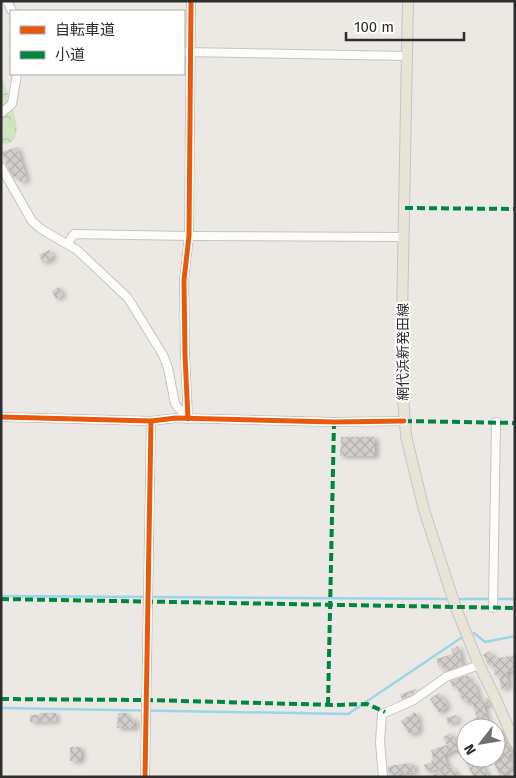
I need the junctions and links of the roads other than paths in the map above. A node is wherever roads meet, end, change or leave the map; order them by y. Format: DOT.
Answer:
graph roads {
  1 [pos="191,1"];
  2 [pos="408,1"];
  3 [pos="187,52"];
  4 [pos="407,56"];
  5 [pos="17,75"];
  6 [pos="1,114"];
  7 [pos="1,167"];
  8 [pos="189,236"];
  9 [pos="404,237"];
  10 [pos="68,243"];
  11 [pos="1,417"];
  12 [pos="188,419"];
  13 [pos="151,421"];
  14 [pos="404,421"];
  15 [pos="496,422"];
  16 [pos="493,608"];
  17 [pos="479,665"];
  18 [pos="514,740"];
  19 [pos="145,777"];
  20 [pos="383,777"];
  1 -- 3 [label="street"];
  2 -- 4 [label="main road, 網代浜新発田線"];
  3 -- 4 [label="street"];
  3 -- 8 [label="street"];
  4 -- 9 [label="main road, 網代浜新発田線"];
  5 -- 6 [label="street"];
  7 -- 10 [label="street"];
  8 -- 9 [label="street"];
  8 -- 10 [label="street"];
  8 -- 12 [label="street"];
  9 -- 14 [label="main road, 網代浜新発田線"];
  10 -- 12 [label="street"];
  11 -- 13 [label="street"];
  12 -- 13 [label="street"];
  12 -- 14 [label="street"];
  13 -- 19 [label="street"];
  14 -- 17 [label="main road, 網代浜新発田線"];
  15 -- 16 [label="street"];
  17 -- 18 [label="main road, 網代浜新発田線"];
  17 -- 20 [label="street"];
}
